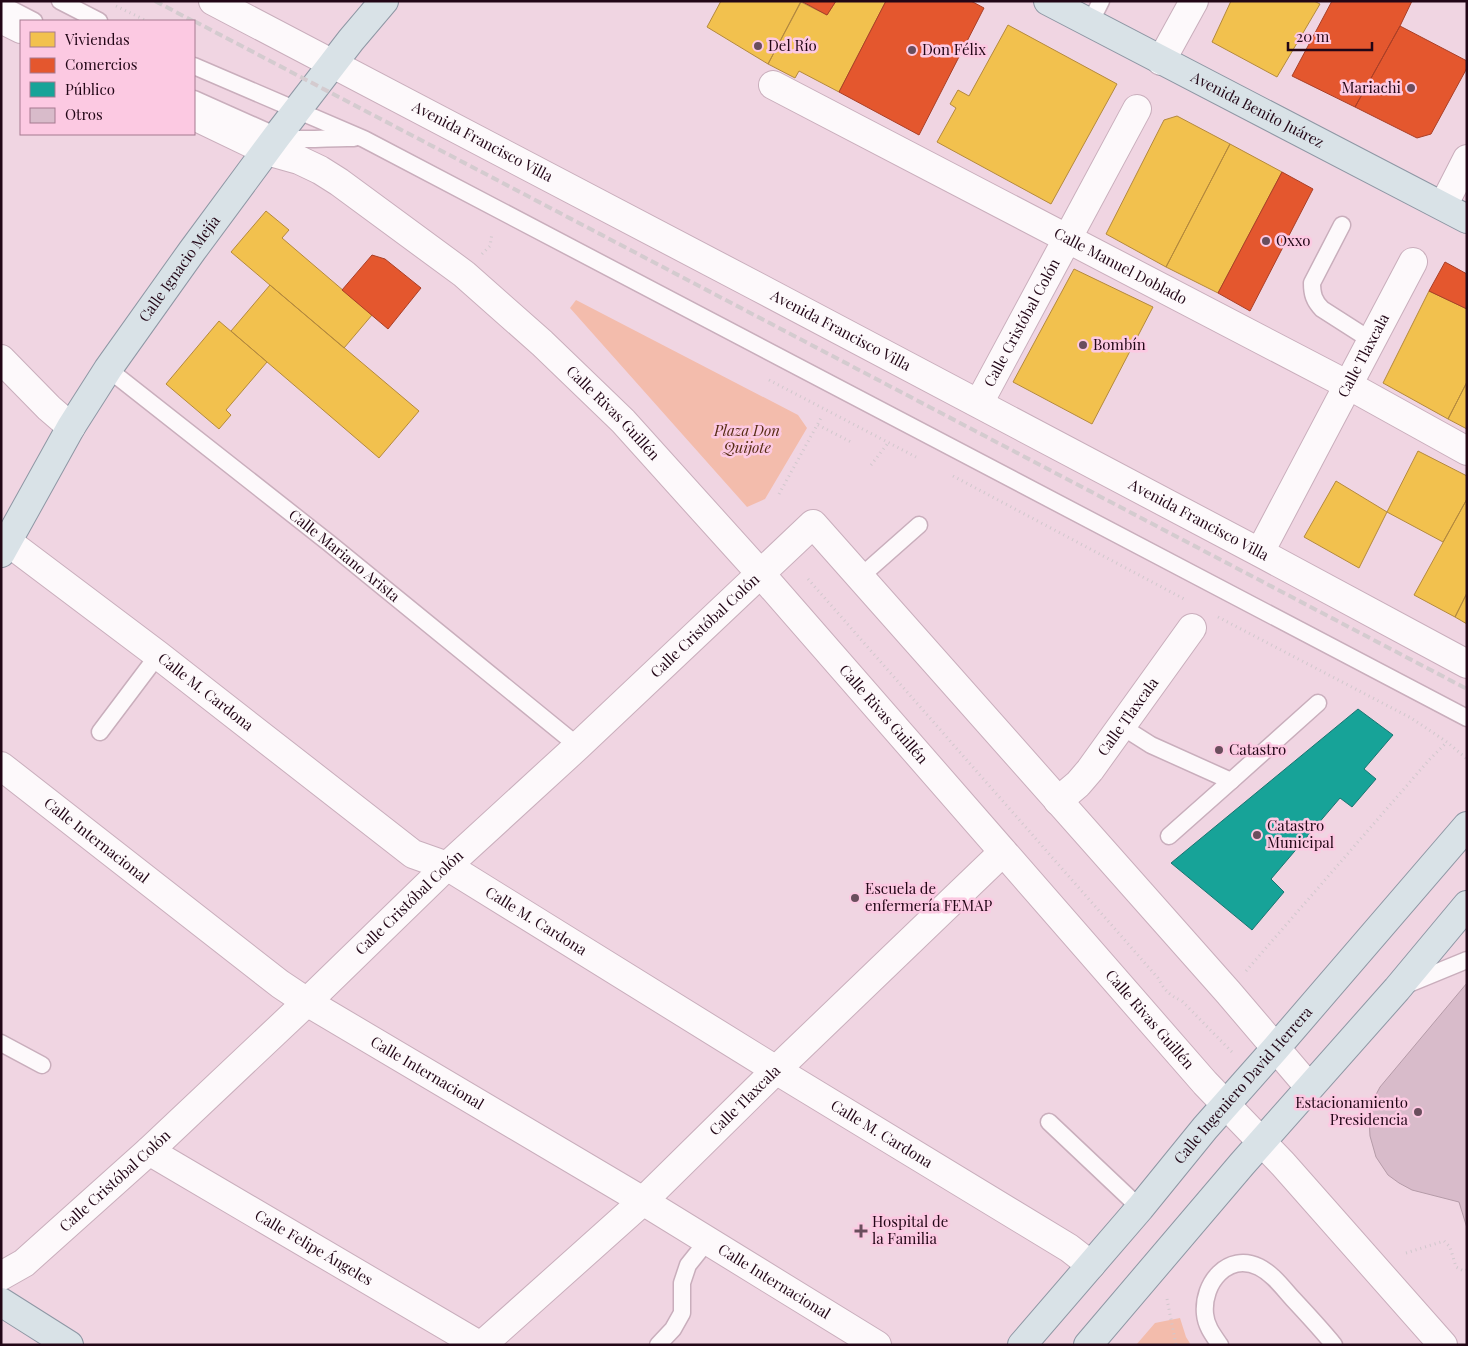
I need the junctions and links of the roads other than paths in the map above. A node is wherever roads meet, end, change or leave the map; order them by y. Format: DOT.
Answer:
graph roads {
  1 [pos="60,1"];
  2 [pos="213,1"];
  3 [pos="384,1"];
  4 [pos="1048,1"];
  5 [pos="1194,1"];
  6 [pos="1,4"];
  7 [pos="1096,12"];
  8 [pos="1,19"];
  9 [pos="32,20"];
  10 [pos="97,20"];
  11 [pos="20,28"];
  12 [pos="1162,61"];
  13 [pos="333,63"];
  14 [pos="195,66"];
  15 [pos="773,85"];
  16 [pos="195,100"];
  17 [pos="1137,109"];
  18 [pos="297,110"];
  19 [pos="195,116"];
  20 [pos="364,139"];
  21 [pos="272,143"];
  22 [pos="1467,159"];
  23 [pos="1443,206"];
  24 [pos="1467,219"];
  25 [pos="1342,225"];
  26 [pos="1068,239"];
  27 [pos="1413,262"];
  28 [pos="1372,341"];
  29 [pos="1,358"];
  30 [pos="108,369"];
  31 [pos="1348,385"];
  32 [pos="979,403"];
  33 [pos="70,427"];
  34 [pos="1467,451"];
  35 [pos="919,525"];
  36 [pos="4,548"];
  37 [pos="1260,552"];
  38 [pos="760,573"];
  39 [pos="859,578"];
  40 [pos="1202,621"];
  41 [pos="158,655"];
  42 [pos="1467,664"];
  43 [pos="1318,703"];
  44 [pos="1467,718"];
  45 [pos="1121,726"];
  46 [pos="100,732"];
  47 [pos="578,746"];
  48 [pos="1,766"];
  49 [pos="1231,782"];
  50 [pos="1058,801"];
  51 [pos="1467,826"];
  52 [pos="1169,836"];
  53 [pos="1003,852"];
  54 [pos="447,866"];
  55 [pos="1467,905"];
  56 [pos="1467,960"];
  57 [pos="1396,989"];
  58 [pos="307,1002"];
  59 [pos="1,1043"];
  60 [pos="1275,1049"];
  61 [pos="42,1065"];
  62 [pos="776,1070"];
  63 [pos="1309,1087"];
  64 [pos="1226,1104"];
  65 [pos="1049,1122"];
  66 [pos="1262,1141"];
  67 [pos="149,1151"];
  68 [pos="643,1201"];
  69 [pos="1140,1208"];
  70 [pos="708,1240"];
  71 [pos="1091,1266"];
  72 [pos="1,1276"];
  73 [pos="1,1302"];
  74 [pos="68,1345"];
  75 [pos="478,1345"];
  76 [pos="482,1345"];
  77 [pos="658,1345"];
  78 [pos="877,1345"];
  79 [pos="1022,1345"];
  80 [pos="1088,1345"];
  81 [pos="1220,1345"];
  82 [pos="1334,1345"];
  83 [pos="1443,1345"];
  1 -- 10 [label="lane"];
  2 -- 13 [label="street, Avenida Francisco Villa"];
  3 -- 13 [label="main road, Calle Ignacio Mejía"];
  4 -- 7 [label="main road, Avenida Benito Juárez"];
  5 -- 12 [label="street"];
  6 -- 9 [label="lane"];
  7 -- 12 [label="main road, Avenida Benito Juárez"];
  8 -- 11 [label="street"];
  12 -- 23 [label="main road, Avenida Benito Juárez"];
  13 -- 18 [label="main road, Calle Ignacio Mejía"];
  13 -- 32 [label="street, Avenida Francisco Villa"];
  14 -- 18 [label="lane"];
  15 -- 26 [label="street, Calle Manuel Doblado"];
  16 -- 21 [label="lane"];
  17 -- 26 [label="street, Calle Cristóbal Colón"];
  18 -- 20 [label="lane"];
  18 -- 21 [label="main road, Calle Ignacio Mejía"];
  19 -- 21 [label="street"];
  20 -- 21 [label="lane"];
  20 -- 44 [label="lane"];
  21 -- 30 [label="main road, Calle Ignacio Mejía"];
  21 -- 38 [label="street, Calle Rivas Guillén"];
  22 -- 23 [label="street"];
  23 -- 24 [label="main road, Avenida Benito Juárez"];
  25 -- 28 [label="lane"];
  26 -- 31 [label="street, Calle Manuel Doblado"];
  26 -- 32 [label="street, Calle Cristóbal Colón"];
  27 -- 28 [label="street, Calle Tlaxcala"];
  28 -- 31 [label="street, Calle Tlaxcala"];
  29 -- 33 [label="street"];
  30 -- 33 [label="main road, Calle Ignacio Mejía"];
  30 -- 47 [label="lane, Calle Mariano Arista"];
  31 -- 34 [label="street, Calle Manuel Doblado"];
  31 -- 37 [label="street, Calle Tlaxcala"];
  32 -- 37 [label="street, Avenida Francisco Villa"];
  33 -- 36 [label="main road, Calle Ignacio Mejía"];
  35 -- 39 [label="lane"];
  36 -- 41 [label="street, Calle M. Cardona"];
  37 -- 42 [label="street, Avenida Francisco Villa"];
  38 -- 39 [label="street, Calle Cristóbal Colón"];
  38 -- 47 [label="street, Calle Cristóbal Colón"];
  38 -- 53 [label="street, Calle Rivas Guillén"];
  39 -- 50 [label="street"];
  40 -- 45 [label="street, Calle Tlaxcala"];
  41 -- 46 [label="lane"];
  41 -- 54 [label="street, Calle M. Cardona"];
  43 -- 49 [label="lane"];
  45 -- 49 [label="lane"];
  45 -- 50 [label="street, Calle Tlaxcala"];
  47 -- 54 [label="street, Calle Cristóbal Colón"];
  48 -- 58 [label="street, Calle Internacional"];
  49 -- 52 [label="lane"];
  50 -- 60 [label="street"];
  51 -- 60 [label="main road, Calle Ingeniero David Herrera"];
  53 -- 62 [label="street, Calle Tlaxcala"];
  53 -- 64 [label="street, Calle Rivas Guillén"];
  54 -- 58 [label="street, Calle Cristóbal Colón"];
  54 -- 62 [label="street, Calle M. Cardona"];
  55 -- 57 [label="main road"];
  56 -- 57 [label="lane"];
  57 -- 63 [label="main road"];
  58 -- 67 [label="street, Calle Cristóbal Colón"];
  58 -- 68 [label="street, Calle Internacional"];
  59 -- 61 [label="lane"];
  60 -- 63 [label="street"];
  60 -- 64 [label="main road, Calle Ingeniero David Herrera"];
  62 -- 68 [label="street, Calle Tlaxcala"];
  62 -- 71 [label="street, Calle M. Cardona"];
  63 -- 66 [label="main road"];
  64 -- 66 [label="street, Calle Rivas Guillén"];
  64 -- 69 [label="main road, Calle Ingeniero David Herrera"];
  65 -- 69 [label="lane"];
  66 -- 80 [label="main road"];
  66 -- 83 [label="street, Calle Rivas Guillén"];
  67 -- 72 [label="street, Calle Cristóbal Colón"];
  67 -- 75 [label="street, Calle Felipe Ángeles"];
  68 -- 70 [label="street, Calle Internacional"];
  68 -- 76 [label="street, Calle Tlaxcala"];
  69 -- 71 [label="main road, Calle Ingeniero David Herrera"];
  70 -- 77 [label="lane"];
  70 -- 78 [label="street, Calle Internacional"];
  71 -- 79 [label="main road, Calle Ingeniero David Herrera"];
  73 -- 74 [label="main road"];
  81 -- 82 [label="lane"];
}
